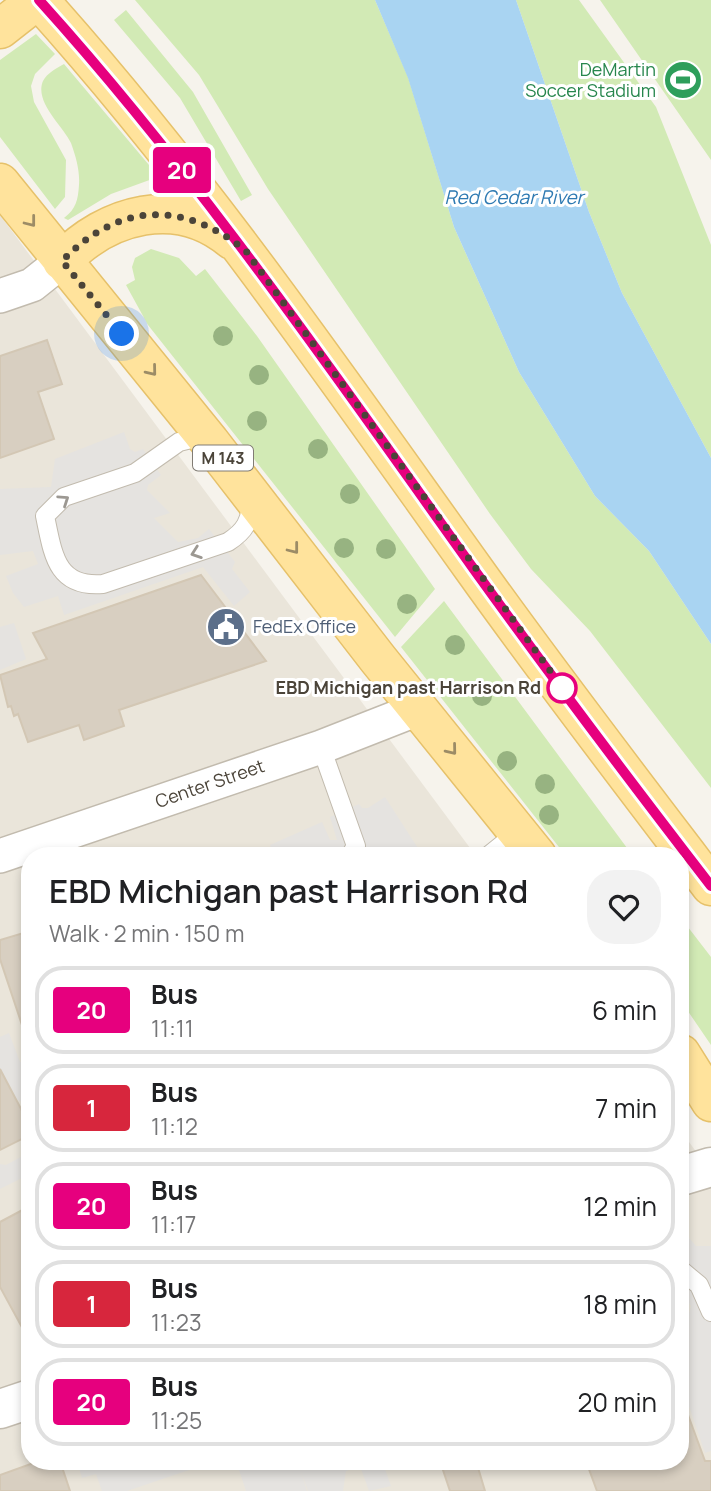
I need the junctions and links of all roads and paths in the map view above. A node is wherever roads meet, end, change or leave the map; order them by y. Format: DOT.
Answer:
graph roads {
  1 [pos="38,0"];
  2 [pos="0,29"];
  3 [pos="0,183"];
  4 [pos="246,251"];
  5 [pos="62,261"];
  6 [pos="0,296"];
  7 [pos="210,442"];
  8 [pos="250,493"];
  9 [pos="418,709"];
  10 [pos="321,747"];
  11 [pos="528,844"];
  12 [pos="27,847"];
  13 [pos="355,847"];
  14 [pos="682,847"];
  15 [pos="21,849"];
  16 [pos="0,856"];
  17 [pos="689,857"];
  18 [pos="711,886"];
  19 [pos="689,1067"];
  20 [pos="711,1102"];
  21 [pos="711,1167"];
  22 [pos="689,1174"];
  23 [pos="689,1274"];
  24 [pos="705,1282"];
  25 [pos="711,1312"];
  1 -- 2 [label="main road"];
  1 -- 4 [label="main road"];
  3 -- 5 [label="main road, M 143, one-way"];
  4 -- 5 [label="main road"];
  4 -- 14 [label="main road"];
  5 -- 6 [label="street"];
  5 -- 7 [label="main road, M 143, one-way"];
  7 -- 8 [label="main road, M 143"];
  8 -- 7 [label="lane, one-way"];
  8 -- 9 [label="main road, M 143, one-way"];
  9 -- 10 [label="street, Center Street"];
  9 -- 11 [label="main road, M 143, one-way"];
  10 -- 12 [label="street, Center Street"];
  10 -- 13 [label="lane"];
  15 -- 16 [label="street, Center Street"];
  17 -- 18 [label="main road"];
  19 -- 20 [label="main road"];
  21 -- 22 [label="street"];
  23 -- 24 [label="lane"];
  24 -- 25 [label="lane"];
}
